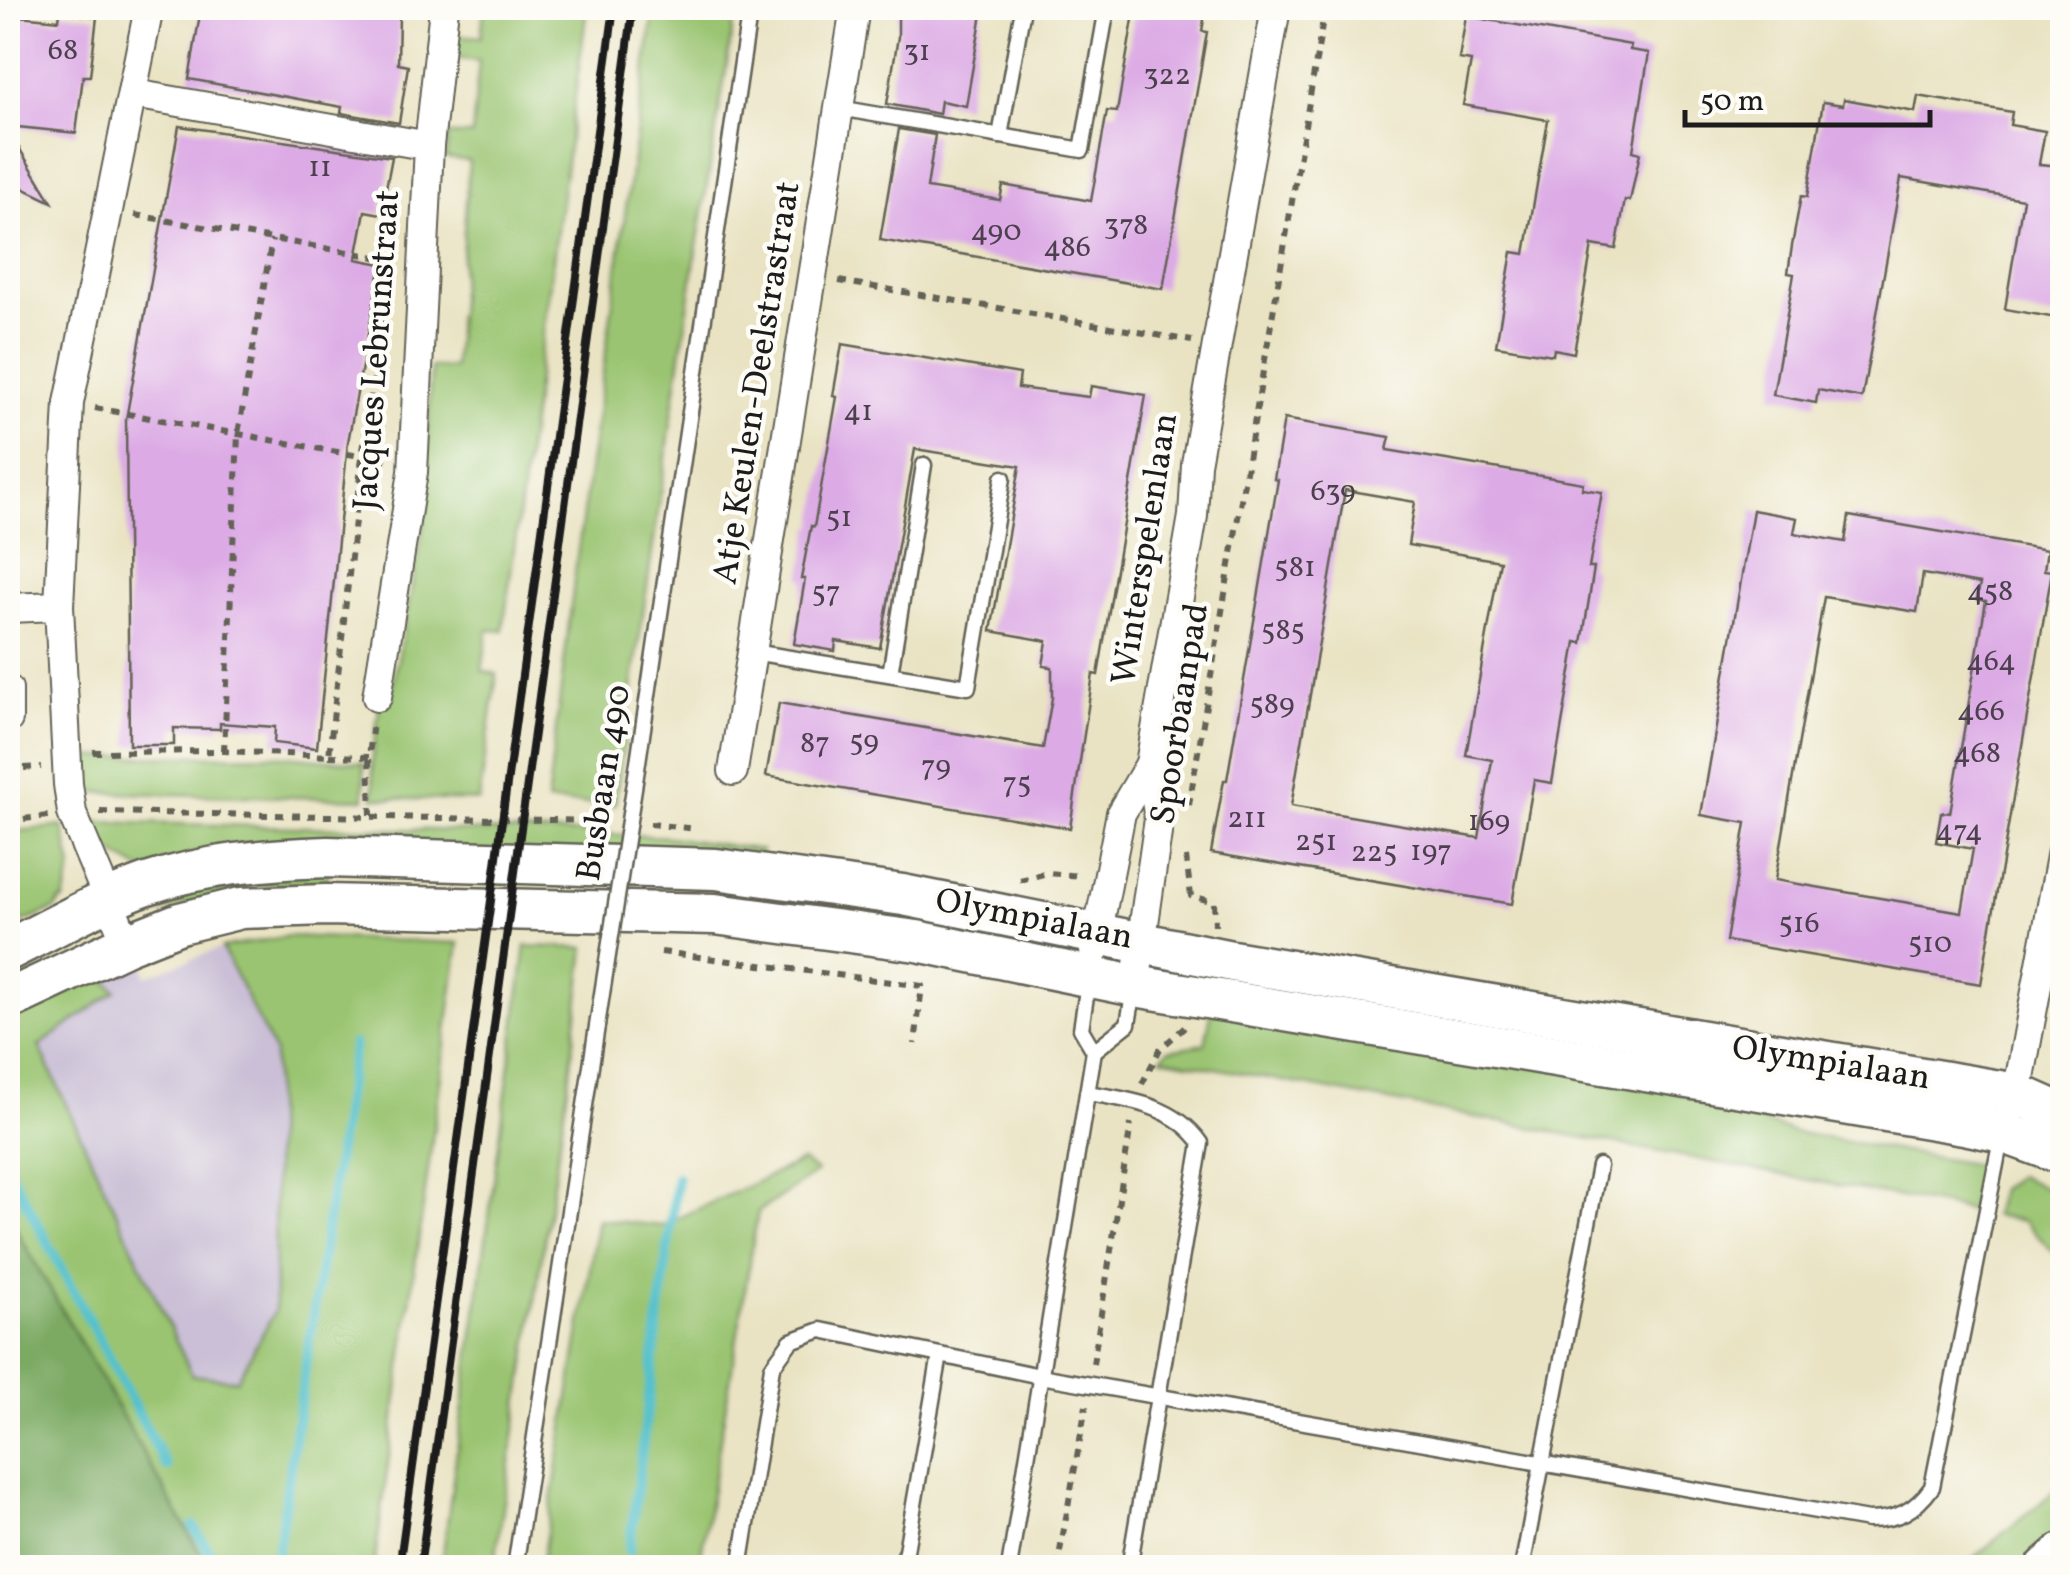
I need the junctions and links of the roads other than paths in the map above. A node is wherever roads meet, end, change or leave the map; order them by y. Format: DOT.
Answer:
graph roads {
  1 [pos="149,8"];
  2 [pos="444,8"];
  3 [pos="750,8"];
  4 [pos="855,8"];
  5 [pos="1022,8"];
  6 [pos="1107,8"];
  7 [pos="1276,8"];
  8 [pos="134,94"];
  9 [pos="839,108"];
  10 [pos="1000,136"];
  11 [pos="429,146"];
  12 [pos="924,465"];
  13 [pos="1003,478"];
  14 [pos="60,606"];
  15 [pos="8,608"];
  16 [pos="753,652"];
  17 [pos="890,674"];
  18 [pos="8,690"];
  19 [pos="376,697"];
  20 [pos="8,719"];
  21 [pos="1150,764"];
  22 [pos="734,771"];
  23 [pos="2062,851"];
  24 [pos="108,902"];
  25 [pos="1098,934"];
  26 [pos="1141,941"];
  27 [pos="126,944"];
  28 [pos="8,950"];
  29 [pos="1089,976"];
  30 [pos="1135,986"];
  31 [pos="8,1000"];
  32 [pos="1094,1052"];
  33 [pos="1087,1093"];
  34 [pos="2017,1094"];
  35 [pos="2062,1114"];
  36 [pos="2002,1132"];
  37 [pos="2062,1154"];
  38 [pos="1599,1166"];
  39 [pos="940,1355"];
  40 [pos="1040,1376"];
  41 [pos="1160,1396"];
  42 [pos="1542,1463"];
  43 [pos="2062,1554"];
  44 [pos="515,1568"];
  45 [pos="740,1568"];
  46 [pos="903,1568"];
  47 [pos="1009,1568"];
  48 [pos="1129,1568"];
  49 [pos="1522,1568"];
  50 [pos="2046,1568"];
  1 -- 8 [label="street"];
  2 -- 11 [label="street, Jacques Lebrunstraat"];
  3 -- 44 [label="lane, Busbaan 490, bridge"];
  4 -- 9 [label="street, Atje Keulen-Deelstrastraat"];
  5 -- 10 [label="lane"];
  6 -- 10 [label="lane"];
  7 -- 21 [label="street, Winterspelenlaan"];
  8 -- 11 [label="street"];
  8 -- 14 [label="street"];
  9 -- 10 [label="lane"];
  9 -- 16 [label="street, Atje Keulen-Deelstrastraat"];
  11 -- 19 [label="street, Jacques Lebrunstraat"];
  12 -- 17 [label="lane"];
  13 -- 17 [label="lane"];
  14 -- 15 [label="street"];
  14 -- 24 [label="street"];
  16 -- 17 [label="lane"];
  16 -- 22 [label="street, Atje Keulen-Deelstrastraat"];
  18 -- 20 [label="street"];
  21 -- 25 [label="street, Winterspelenlaan"];
  21 -- 26 [label="street, Winterspelenlaan"];
  23 -- 34 [label="street"];
  24 -- 25 [label="street, Olympialaan"];
  24 -- 27 [label="street"];
  24 -- 28 [label="street, Olympialaan"];
  25 -- 26 [label="street, Olympialaan"];
  25 -- 29 [label="street, Winterspelenlaan"];
  26 -- 30 [label="street, Winterspelenlaan"];
  26 -- 34 [label="street, Olympialaan"];
  27 -- 29 [label="street, Olympialaan"];
  27 -- 31 [label="street, Olympialaan"];
  29 -- 30 [label="street, Olympialaan"];
  29 -- 32 [label="lane"];
  30 -- 32 [label="lane"];
  30 -- 36 [label="street, Olympialaan"];
  32 -- 33 [label="lane"];
  33 -- 40 [label="lane"];
  33 -- 41 [label="lane"];
  34 -- 35 [label="street, Olympialaan"];
  34 -- 36 [label="street"];
  36 -- 37 [label="street, Olympialaan"];
  36 -- 42 [label="lane"];
  38 -- 42 [label="lane"];
  39 -- 40 [label="lane"];
  39 -- 45 [label="lane"];
  39 -- 46 [label="lane"];
  40 -- 41 [label="lane"];
  40 -- 47 [label="lane"];
  41 -- 42 [label="lane"];
  41 -- 48 [label="lane"];
  42 -- 49 [label="lane"];
  43 -- 50 [label="street"];
}
